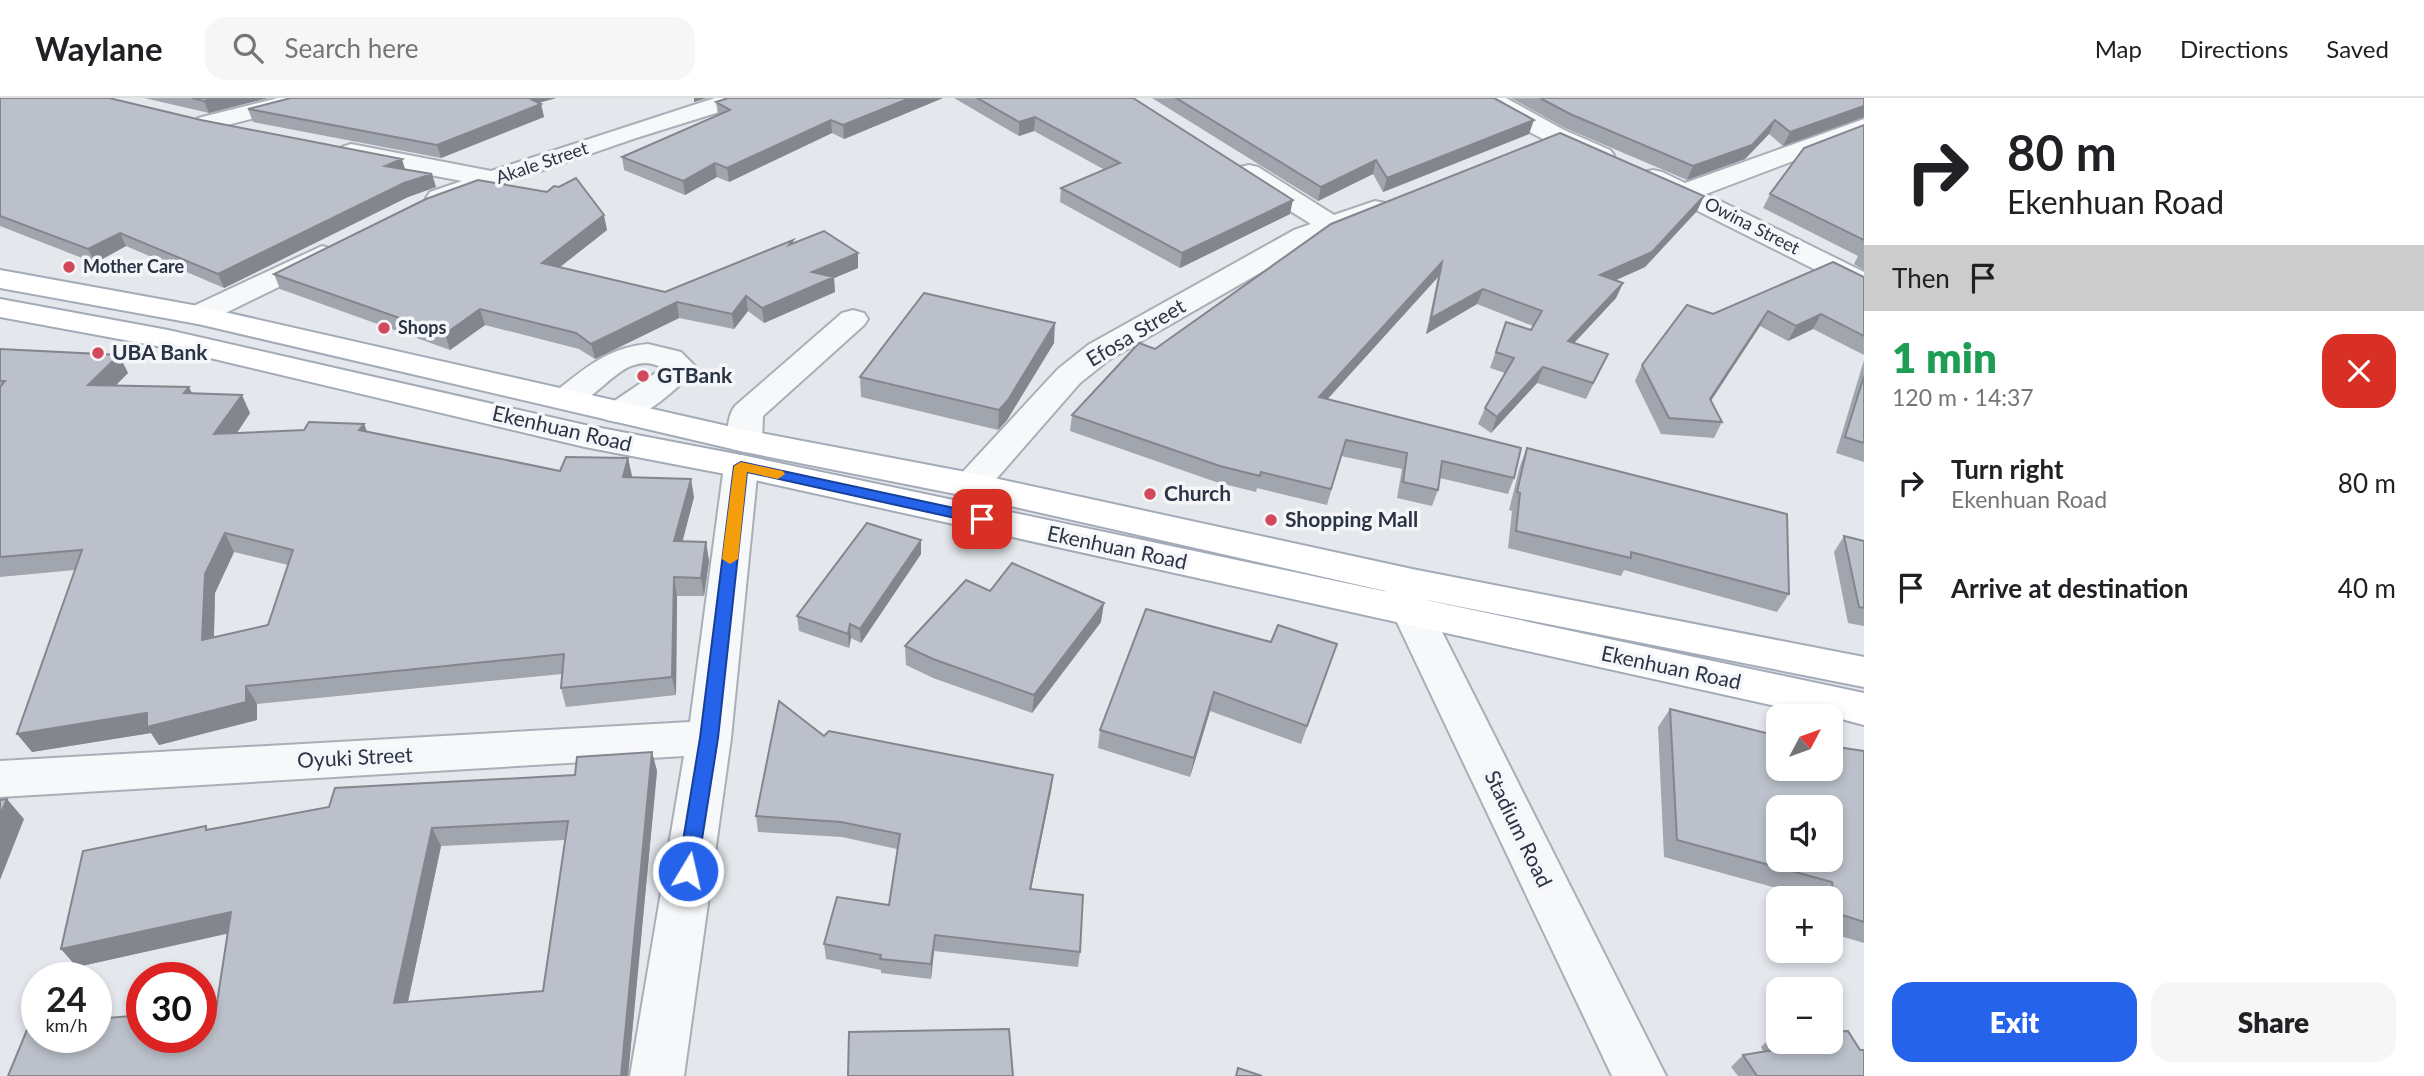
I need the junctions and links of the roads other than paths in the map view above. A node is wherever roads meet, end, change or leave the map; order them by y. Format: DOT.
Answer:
graph roads {
  1 [pos="307,98"];
  2 [pos="740,98"];
  3 [pos="1488,98"];
  4 [pos="182,118"];
  5 [pos="207,123"];
  6 [pos="1864,126"];
  7 [pos="261,134"];
  8 [pos="1555,135"];
  9 [pos="330,147"];
  10 [pos="1518,150"];
  11 [pos="1232,162"];
  12 [pos="494,180"];
  13 [pos="1686,192"];
  14 [pos="1395,201"];
  15 [pos="419,205"];
  16 [pos="1334,226"];
  17 [pos="347,242"];
  18 [pos="0,279"];
  19 [pos="1864,283"];
  20 [pos="0,308"];
  21 [pos="198,315"];
  22 [pos="853,319"];
  23 [pos="567,399"];
  24 [pos="620,413"];
  25 [pos="743,453"];
  26 [pos="971,485"];
  27 [pos="1406,596"];
  28 [pos="1864,672"];
  29 [pos="1864,709"];
  30 [pos="709,738"];
  31 [pos="0,779"];
  32 [pos="657,1076"];
  33 [pos="1639,1076"];
  1 -- 5 [label="street"];
  2 -- 12 [label="street, Akale Street"];
  3 -- 8 [label="street, Owina Street"];
  4 -- 5 [label="street"];
  5 -- 7 [label="street"];
  6 -- 13 [label="street"];
  8 -- 10 [label="street"];
  8 -- 13 [label="street, Owina Street"];
  9 -- 12 [label="street"];
  11 -- 16 [label="street"];
  12 -- 15 [label="street, Akale Street"];
  13 -- 19 [label="street, Owina Street"];
  14 -- 16 [label="street, Efosa Street"];
  16 -- 26 [label="street, Efosa Street"];
  17 -- 21 [label="street"];
  18 -- 21 [label="main road, Ekenhuan Road"];
  20 -- 25 [label="main road, Ekenhuan Road"];
  21 -- 23 [label="main road, Ekenhuan Road"];
  22 -- 25 [label="street"];
  23 -- 24 [label="main road, Ekenhuan Road"];
  23 -- 24 [label="street"];
  24 -- 25 [label="main road, Ekenhuan Road"];
  25 -- 26 [label="main road, Ekenhuan Road"];
  25 -- 27 [label="main road, Ekenhuan Road"];
  25 -- 30 [label="street"];
  26 -- 27 [label="main road, Ekenhuan Road"];
  27 -- 28 [label="main road, Ekenhuan Road"];
  27 -- 29 [label="main road, Ekenhuan Road"];
  27 -- 33 [label="street, Stadium Road"];
  30 -- 31 [label="street, Oyuki Street"];
  30 -- 32 [label="street"];
}
